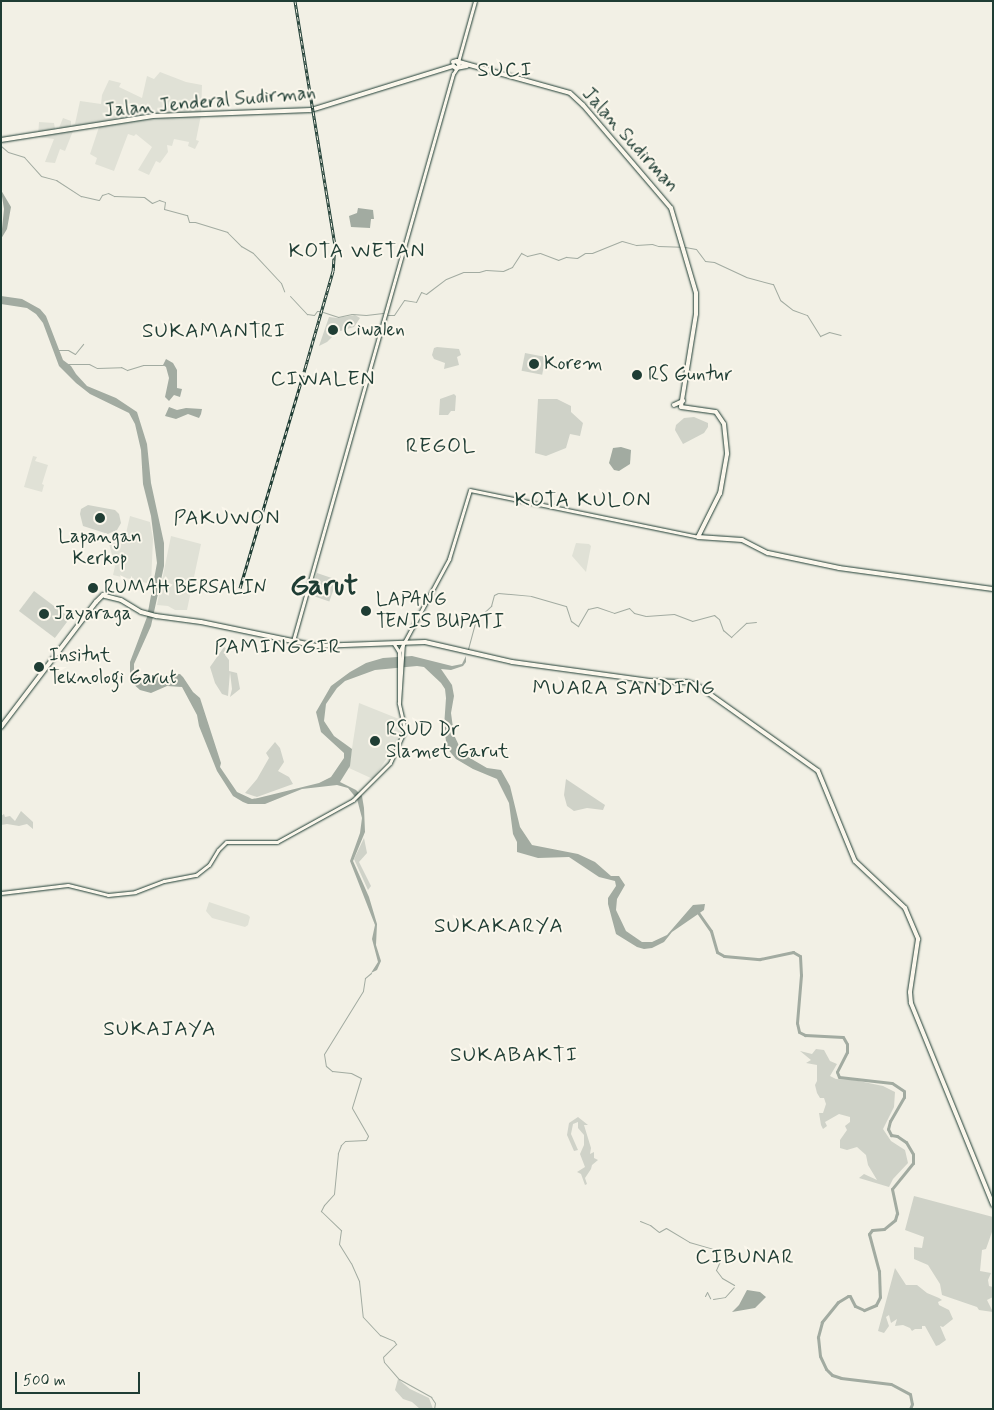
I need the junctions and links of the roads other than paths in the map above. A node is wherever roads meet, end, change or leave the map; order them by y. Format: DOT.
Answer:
graph roads {
  1 [pos="475,1"];
  2 [pos="456,63"];
  3 [pos="1,140"];
  4 [pos="684,401"];
  5 [pos="674,405"];
  6 [pos="690,409"];
  7 [pos="698,536"];
  8 [pos="993,589"];
  9 [pos="293,641"];
  10 [pos="394,644"];
  11 [pos="404,644"];
  12 [pos="399,652"];
  13 [pos="400,656"];
  14 [pos="1,727"];
  15 [pos="1,892"];
  16 [pos="993,1205"];
  1 -- 2 [label="main road"];
  2 -- 3 [label="main road, Jalan Jenderal Sudirman"];
  2 -- 4 [label="main road, Jalan Sudirman"];
  2 -- 9 [label="main road"];
  4 -- 5 [label="main road"];
  4 -- 6 [label="main road"];
  4 -- 6 [label="main road, Jalan Sudirman"];
  6 -- 7 [label="main road"];
  7 -- 8 [label="main road"];
  7 -- 11 [label="main road"];
  9 -- 10 [label="main road"];
  9 -- 14 [label="main road"];
  10 -- 11 [label="main road"];
  10 -- 12 [label="main road"];
  11 -- 12 [label="main road"];
  11 -- 13 [label="main road"];
  11 -- 16 [label="main road"];
  12 -- 13 [label="main road"];
  13 -- 15 [label="main road"];
}
